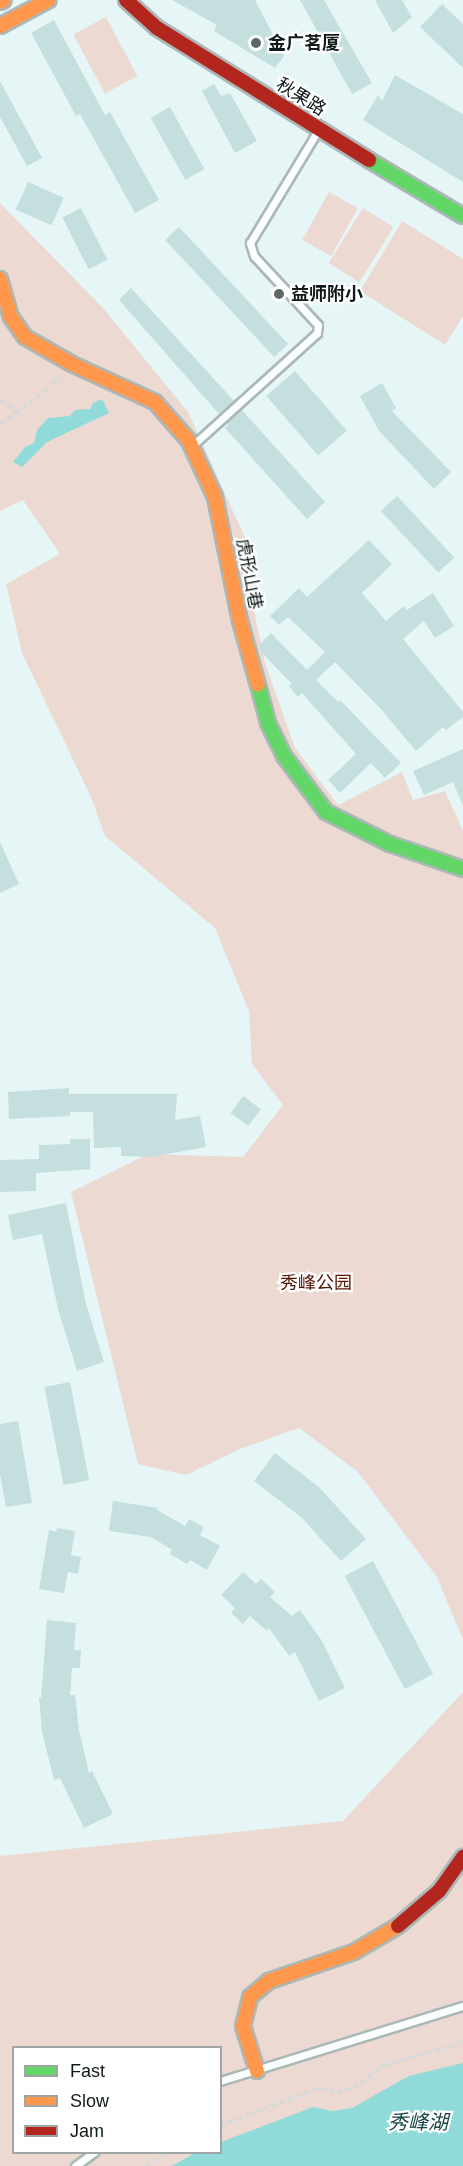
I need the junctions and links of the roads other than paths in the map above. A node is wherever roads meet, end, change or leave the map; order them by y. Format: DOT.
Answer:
graph roads {
  1 [pos="49,0"];
  2 [pos="126,0"];
  3 [pos="0,27"];
  4 [pos="319,130"];
  5 [pos="463,216"];
  6 [pos="0,279"];
  7 [pos="192,446"];
  8 [pos="463,869"];
  9 [pos="463,1857"];
  10 [pos="463,2006"];
  11 [pos="257,2071"];
  12 [pos="222,2080"];
  13 [pos="91,2154"];
  14 [pos="75,2166"];
  1 -- 3 [label="street"];
  2 -- 4 [label="street, 秋果路"];
  4 -- 5 [label="street, 秋果路"];
  4 -- 7 [label="lane"];
  6 -- 7 [label="street, 虎形山巷"];
  7 -- 8 [label="street, 虎形山巷"];
  9 -- 11 [label="street"];
  10 -- 11 [label="lane"];
  11 -- 12 [label="lane"];
  13 -- 14 [label="lane"];
}
